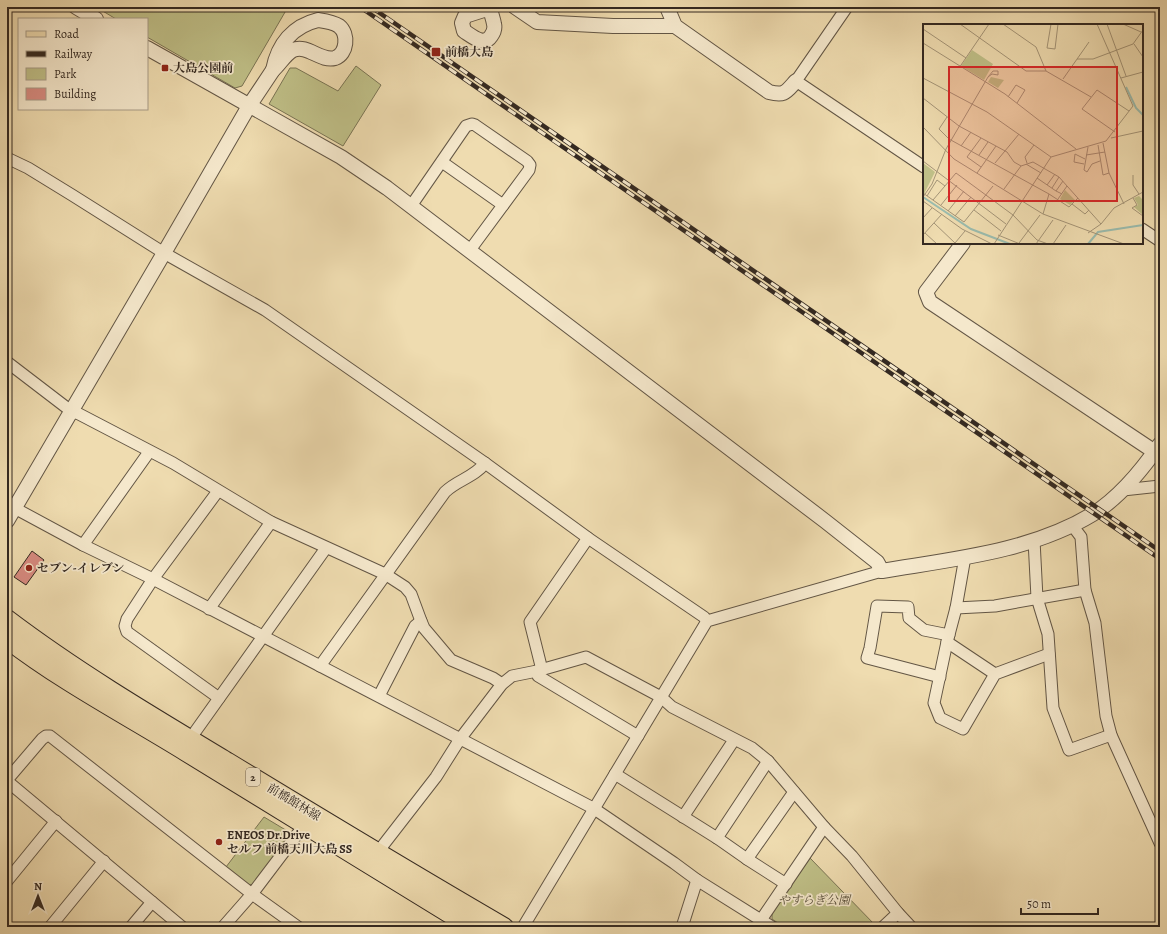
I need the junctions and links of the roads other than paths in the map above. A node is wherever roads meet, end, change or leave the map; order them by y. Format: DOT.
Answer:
graph roads {
  1 [pos="76,7"];
  2 [pos="515,7"];
  3 [pos="667,7"];
  4 [pos="847,7"];
  5 [pos="94,18"];
  6 [pos="674,26"];
  7 [pos="148,49"];
  8 [pos="273,70"];
  9 [pos="796,81"];
  10 [pos="249,106"];
  11 [pos="7,158"];
  12 [pos="442,162"];
  13 [pos="923,166"];
  14 [pos="504,205"];
  15 [pos="411,206"];
  16 [pos="1143,230"];
  17 [pos="1160,241"];
  18 [pos="962,244"];
  19 [pos="470,250"];
  20 [pos="164,253"];
  21 [pos="7,362"];
  22 [pos="71,411"];
  23 [pos="1157,448"];
  24 [pos="149,452"];
  25 [pos="485,463"];
  26 [pos="1160,486"];
  27 [pos="1123,490"];
  28 [pos="218,491"];
  29 [pos="11,506"];
  30 [pos="7,521"];
  31 [pos="271,522"];
  32 [pos="1072,526"];
  33 [pos="588,538"];
  34 [pos="1034,540"];
  35 [pos="83,545"];
  36 [pos="326,548"];
  37 [pos="965,557"];
  38 [pos="882,571"];
  39 [pos="385,574"];
  40 [pos="153,579"];
  41 [pos="1086,590"];
  42 [pos="1038,598"];
  43 [pos="956,608"];
  44 [pos="209,609"];
  45 [pos="7,619"];
  46 [pos="421,621"];
  47 [pos="707,621"];
  48 [pos="263,637"];
  49 [pos="7,639"];
  50 [pos="948,639"];
  51 [pos="1049,654"];
  52 [pos="320,666"];
  53 [pos="539,670"];
  54 [pos="995,674"];
  55 [pos="940,677"];
  56 [pos="502,684"];
  57 [pos="379,696"];
  58 [pos="661,697"];
  59 [pos="219,698"];
  60 [pos="638,736"];
  61 [pos="1112,736"];
  62 [pos="190,739"];
  63 [pos="460,739"];
  64 [pos="734,740"];
  65 [pos="768,761"];
  66 [pos="615,774"];
  67 [pos="7,781"];
  68 [pos="794,792"];
  69 [pos="593,808"];
  70 [pos="683,817"];
  71 [pos="56,821"];
  72 [pos="305,824"];
  73 [pos="824,827"];
  74 [pos="717,838"];
  75 [pos="1160,843"];
  76 [pos="378,853"];
  77 [pos="747,859"];
  78 [pos="104,861"];
  79 [pos="697,880"];
  80 [pos="7,881"];
  81 [pos="786,884"];
  82 [pos="252,894"];
  83 [pos="152,902"];
  84 [pos="898,914"];
  85 [pos="761,920"];
  86 [pos="50,927"];
  87 [pos="131,927"];
  88 [pos="182,927"];
  89 [pos="223,927"];
  90 [pos="298,927"];
  91 [pos="471,927"];
  92 [pos="504,927"];
  93 [pos="523,927"];
  94 [pos="682,927"];
  95 [pos="772,927"];
  96 [pos="883,927"];
  97 [pos="911,927"];
  1 -- 5 [label="street"];
  2 -- 6 [label="street"];
  3 -- 6 [label="street"];
  4 -- 9 [label="street"];
  6 -- 9 [label="street"];
  7 -- 10 [label="street"];
  8 -- 8 [label="street"];
  8 -- 10 [label="street"];
  9 -- 13 [label="street"];
  10 -- 15 [label="street"];
  10 -- 20 [label="street"];
  11 -- 20 [label="street"];
  12 -- 14 [label="street"];
  12 -- 14 [label="street"];
  12 -- 15 [label="street"];
  14 -- 19 [label="street"];
  15 -- 19 [label="street"];
  16 -- 17 [label="street"];
  18 -- 23 [label="street"];
  19 -- 38 [label="street"];
  20 -- 22 [label="street"];
  20 -- 25 [label="street"];
  21 -- 22 [label="street"];
  22 -- 24 [label="street"];
  22 -- 29 [label="street"];
  23 -- 27 [label="street"];
  24 -- 28 [label="street"];
  24 -- 35 [label="street"];
  25 -- 33 [label="street"];
  25 -- 39 [label="street"];
  26 -- 27 [label="street"];
  27 -- 32 [label="street"];
  28 -- 31 [label="street"];
  28 -- 40 [label="street"];
  29 -- 30 [label="street"];
  29 -- 35 [label="street"];
  31 -- 36 [label="street"];
  31 -- 44 [label="street"];
  32 -- 34 [label="street"];
  32 -- 41 [label="street"];
  33 -- 47 [label="street"];
  33 -- 53 [label="street"];
  34 -- 37 [label="street"];
  34 -- 42 [label="street"];
  35 -- 40 [label="street"];
  36 -- 39 [label="street"];
  36 -- 48 [label="street"];
  37 -- 38 [label="street"];
  37 -- 43 [label="street"];
  38 -- 47 [label="street"];
  39 -- 46 [label="street"];
  39 -- 52 [label="street"];
  40 -- 44 [label="street"];
  40 -- 59 [label="street"];
  41 -- 42 [label="street"];
  41 -- 61 [label="street"];
  42 -- 43 [label="street"];
  42 -- 51 [label="street"];
  43 -- 50 [label="street"];
  44 -- 48 [label="street"];
  45 -- 62 [label="main road, 前橋館林線 / 2"];
  46 -- 56 [label="street"];
  46 -- 57 [label="street"];
  47 -- 58 [label="street"];
  48 -- 52 [label="street"];
  48 -- 59 [label="street"];
  49 -- 72 [label="main road, 前橋館林線 / 2"];
  50 -- 54 [label="street"];
  50 -- 55 [label="street"];
  50 -- 55 [label="street"];
  51 -- 54 [label="street"];
  51 -- 61 [label="street"];
  52 -- 57 [label="street"];
  53 -- 56 [label="street"];
  53 -- 58 [label="street"];
  53 -- 60 [label="street"];
  54 -- 55 [label="street"];
  56 -- 63 [label="street"];
  57 -- 63 [label="street"];
  58 -- 60 [label="street"];
  58 -- 64 [label="street"];
  59 -- 62 [label="street"];
  60 -- 66 [label="street"];
  61 -- 75 [label="street"];
  62 -- 76 [label="main road, 前橋館林線 / 2"];
  63 -- 69 [label="street"];
  63 -- 76 [label="street"];
  64 -- 65 [label="street"];
  64 -- 70 [label="street"];
  65 -- 68 [label="street"];
  65 -- 74 [label="street"];
  66 -- 69 [label="street"];
  66 -- 70 [label="street"];
  67 -- 71 [label="street"];
  67 -- 82 [label="street"];
  68 -- 73 [label="street"];
  68 -- 77 [label="street"];
  69 -- 79 [label="street"];
  69 -- 93 [label="street"];
  70 -- 74 [label="street"];
  71 -- 78 [label="street"];
  71 -- 80 [label="street"];
  72 -- 82 [label="street"];
  72 -- 91 [label="main road, 前橋館林線 / 2"];
  73 -- 81 [label="street"];
  73 -- 84 [label="street"];
  74 -- 77 [label="street"];
  76 -- 92 [label="main road, 前橋館林線 / 2"];
  77 -- 81 [label="street"];
  78 -- 83 [label="street"];
  78 -- 86 [label="street"];
  79 -- 85 [label="street"];
  79 -- 94 [label="street"];
  81 -- 85 [label="street"];
  82 -- 89 [label="street"];
  82 -- 90 [label="street"];
  83 -- 87 [label="street"];
  83 -- 88 [label="street"];
  84 -- 96 [label="street"];
  84 -- 97 [label="street"];
  85 -- 95 [label="street"];
}
